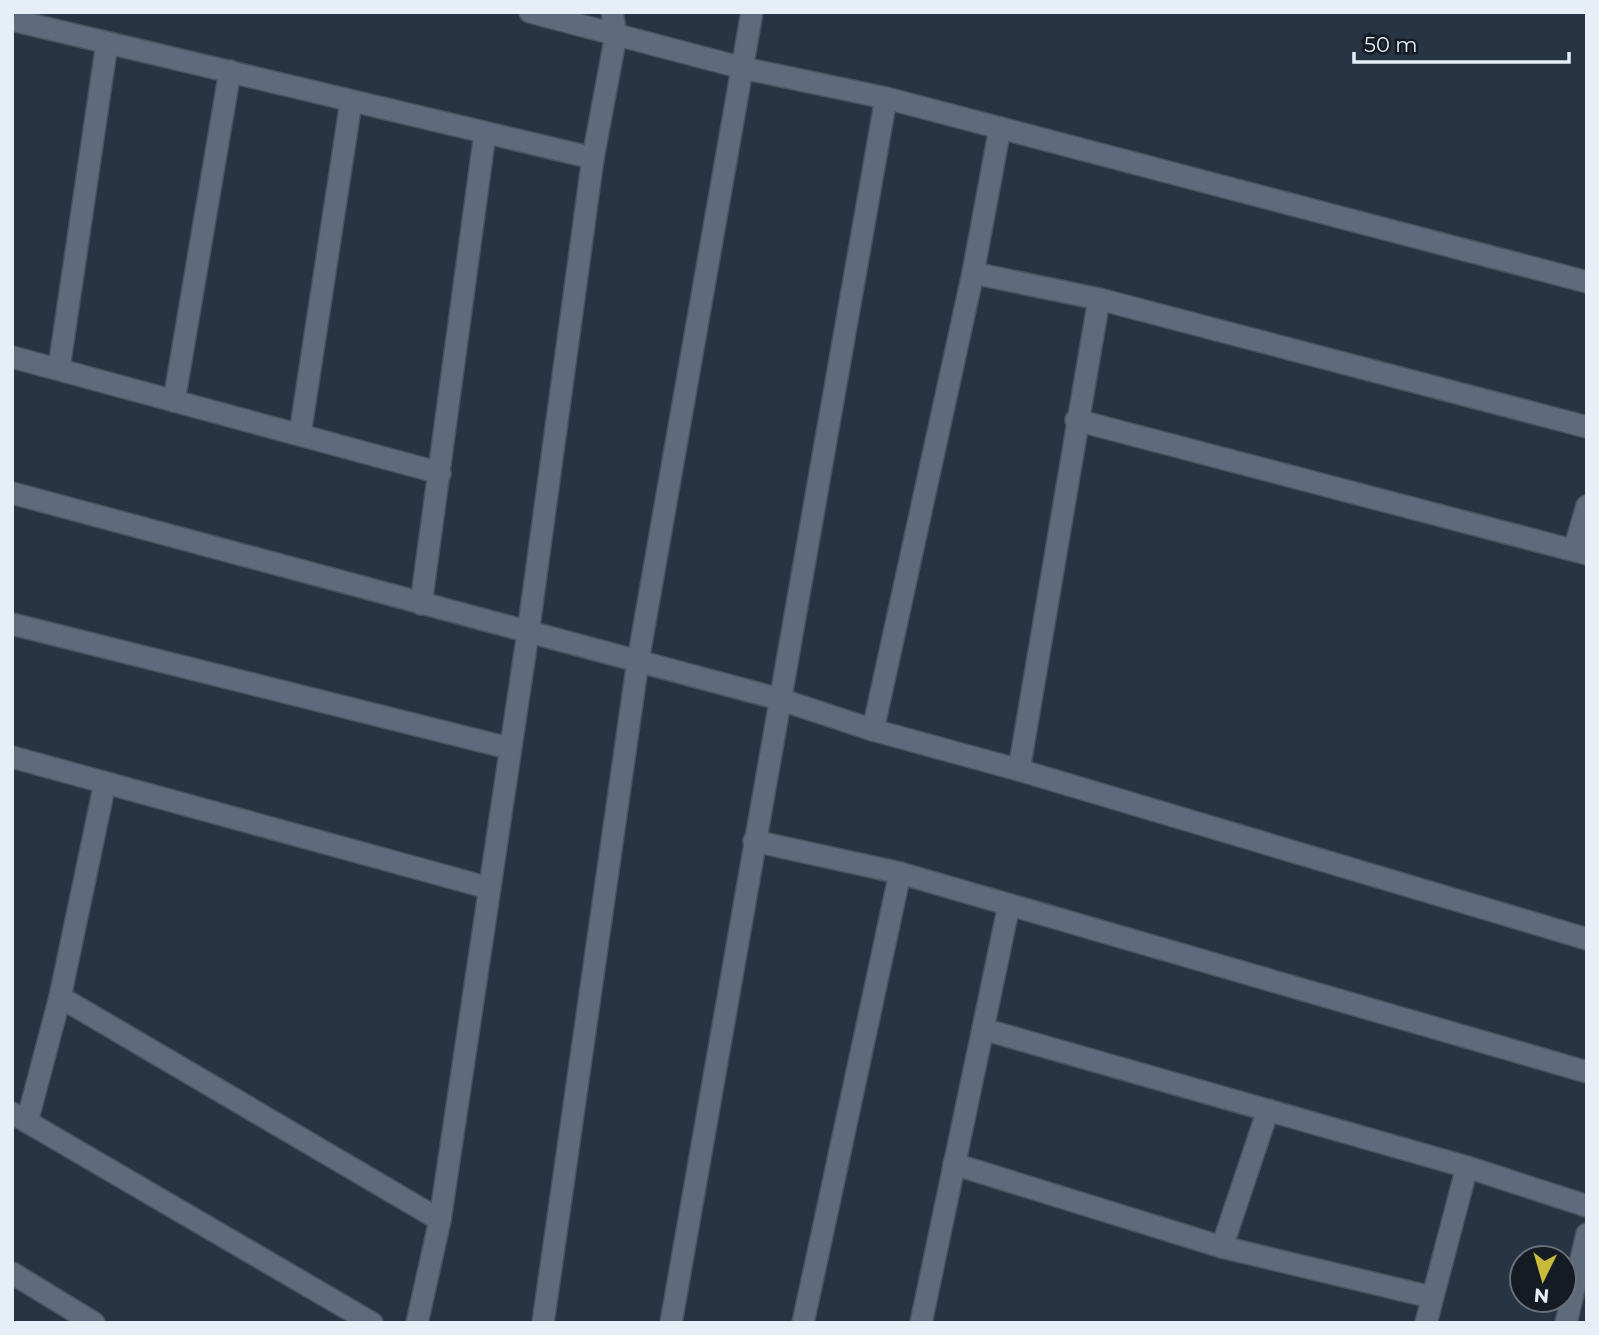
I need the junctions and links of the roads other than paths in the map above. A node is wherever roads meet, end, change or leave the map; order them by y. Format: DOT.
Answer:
graph roads {
  1 [pos="530,12"];
  2 [pos="612,12"];
  3 [pos="752,12"];
  4 [pos="12,20"];
  5 [pos="616,35"];
  6 [pos="107,43"];
  7 [pos="743,68"];
  8 [pos="230,71"];
  9 [pos="886,98"];
  10 [pos="351,102"];
  11 [pos="1000,128"];
  12 [pos="485,133"];
  13 [pos="593,158"];
  14 [pos="972,273"];
  15 [pos="1587,282"];
  16 [pos="1099,299"];
  17 [pos="12,357"];
  18 [pos="58,368"];
  19 [pos="174,401"];
  20 [pos="1076,420"];
  21 [pos="1587,427"];
  22 [pos="300,434"];
  23 [pos="440,473"];
  24 [pos="12,494"];
  25 [pos="1587,506"];
  26 [pos="1580,552"];
  27 [pos="421,604"];
  28 [pos="12,624"];
  29 [pos="528,633"];
  30 [pos="638,661"];
  31 [pos="779,699"];
  32 [pos="873,730"];
  33 [pos="509,748"];
  34 [pos="12,757"];
  35 [pos="1019,770"];
  36 [pos="106,783"];
  37 [pos="754,841"];
  38 [pos="900,873"];
  39 [pos="489,888"];
  40 [pos="1009,905"];
  41 [pos="1587,939"];
  42 [pos="60,997"];
  43 [pos="983,1028"];
  44 [pos="1587,1072"];
  45 [pos="1268,1110"];
  46 [pos="20,1118"];
  47 [pos="954,1164"];
  48 [pos="1467,1167"];
  49 [pos="1587,1206"];
  50 [pos="440,1220"];
  51 [pos="1587,1234"];
  52 [pos="1222,1247"];
  53 [pos="12,1273"];
  54 [pos="1431,1297"];
  55 [pos="94,1323"];
  56 [pos="372,1323"];
  57 [pos="417,1323"];
  58 [pos="543,1323"];
  59 [pos="671,1323"];
  60 [pos="803,1323"];
  61 [pos="921,1323"];
  62 [pos="1426,1323"];
  63 [pos="1566,1323"];
  1 -- 5 [label="street"];
  2 -- 5 [label="street"];
  3 -- 7 [label="street"];
  4 -- 6 [label="street"];
  5 -- 7 [label="street"];
  5 -- 13 [label="street"];
  6 -- 8 [label="street"];
  6 -- 18 [label="street"];
  7 -- 9 [label="street"];
  7 -- 30 [label="street"];
  8 -- 10 [label="street"];
  8 -- 19 [label="street"];
  9 -- 11 [label="street"];
  9 -- 31 [label="street"];
  10 -- 12 [label="street"];
  10 -- 22 [label="street"];
  11 -- 14 [label="street"];
  11 -- 15 [label="street"];
  12 -- 13 [label="street"];
  12 -- 23 [label="street"];
  13 -- 29 [label="street"];
  14 -- 16 [label="street"];
  14 -- 32 [label="street"];
  16 -- 20 [label="street"];
  16 -- 21 [label="street"];
  17 -- 18 [label="street"];
  18 -- 19 [label="street"];
  19 -- 22 [label="street"];
  20 -- 26 [label="street"];
  20 -- 35 [label="street"];
  22 -- 23 [label="street"];
  23 -- 27 [label="street"];
  24 -- 27 [label="street"];
  25 -- 26 [label="street"];
  27 -- 29 [label="street"];
  28 -- 33 [label="street"];
  29 -- 30 [label="street"];
  29 -- 33 [label="street"];
  30 -- 31 [label="street"];
  30 -- 58 [label="street"];
  31 -- 32 [label="street"];
  31 -- 37 [label="street"];
  32 -- 35 [label="street"];
  33 -- 39 [label="street"];
  34 -- 36 [label="street"];
  35 -- 41 [label="street"];
  36 -- 39 [label="street"];
  36 -- 42 [label="street"];
  37 -- 38 [label="street"];
  37 -- 59 [label="street"];
  38 -- 40 [label="street"];
  38 -- 60 [label="street"];
  39 -- 50 [label="street"];
  40 -- 43 [label="street"];
  40 -- 44 [label="street"];
  42 -- 46 [label="street"];
  42 -- 50 [label="street"];
  43 -- 45 [label="street"];
  43 -- 47 [label="street"];
  45 -- 48 [label="street"];
  45 -- 52 [label="street"];
  46 -- 56 [label="street"];
  47 -- 52 [label="street"];
  47 -- 61 [label="street"];
  48 -- 49 [label="street"];
  48 -- 54 [label="street"];
  50 -- 57 [label="street"];
  51 -- 63 [label="street"];
  52 -- 54 [label="street"];
  53 -- 55 [label="street"];
  54 -- 62 [label="street"];
}
